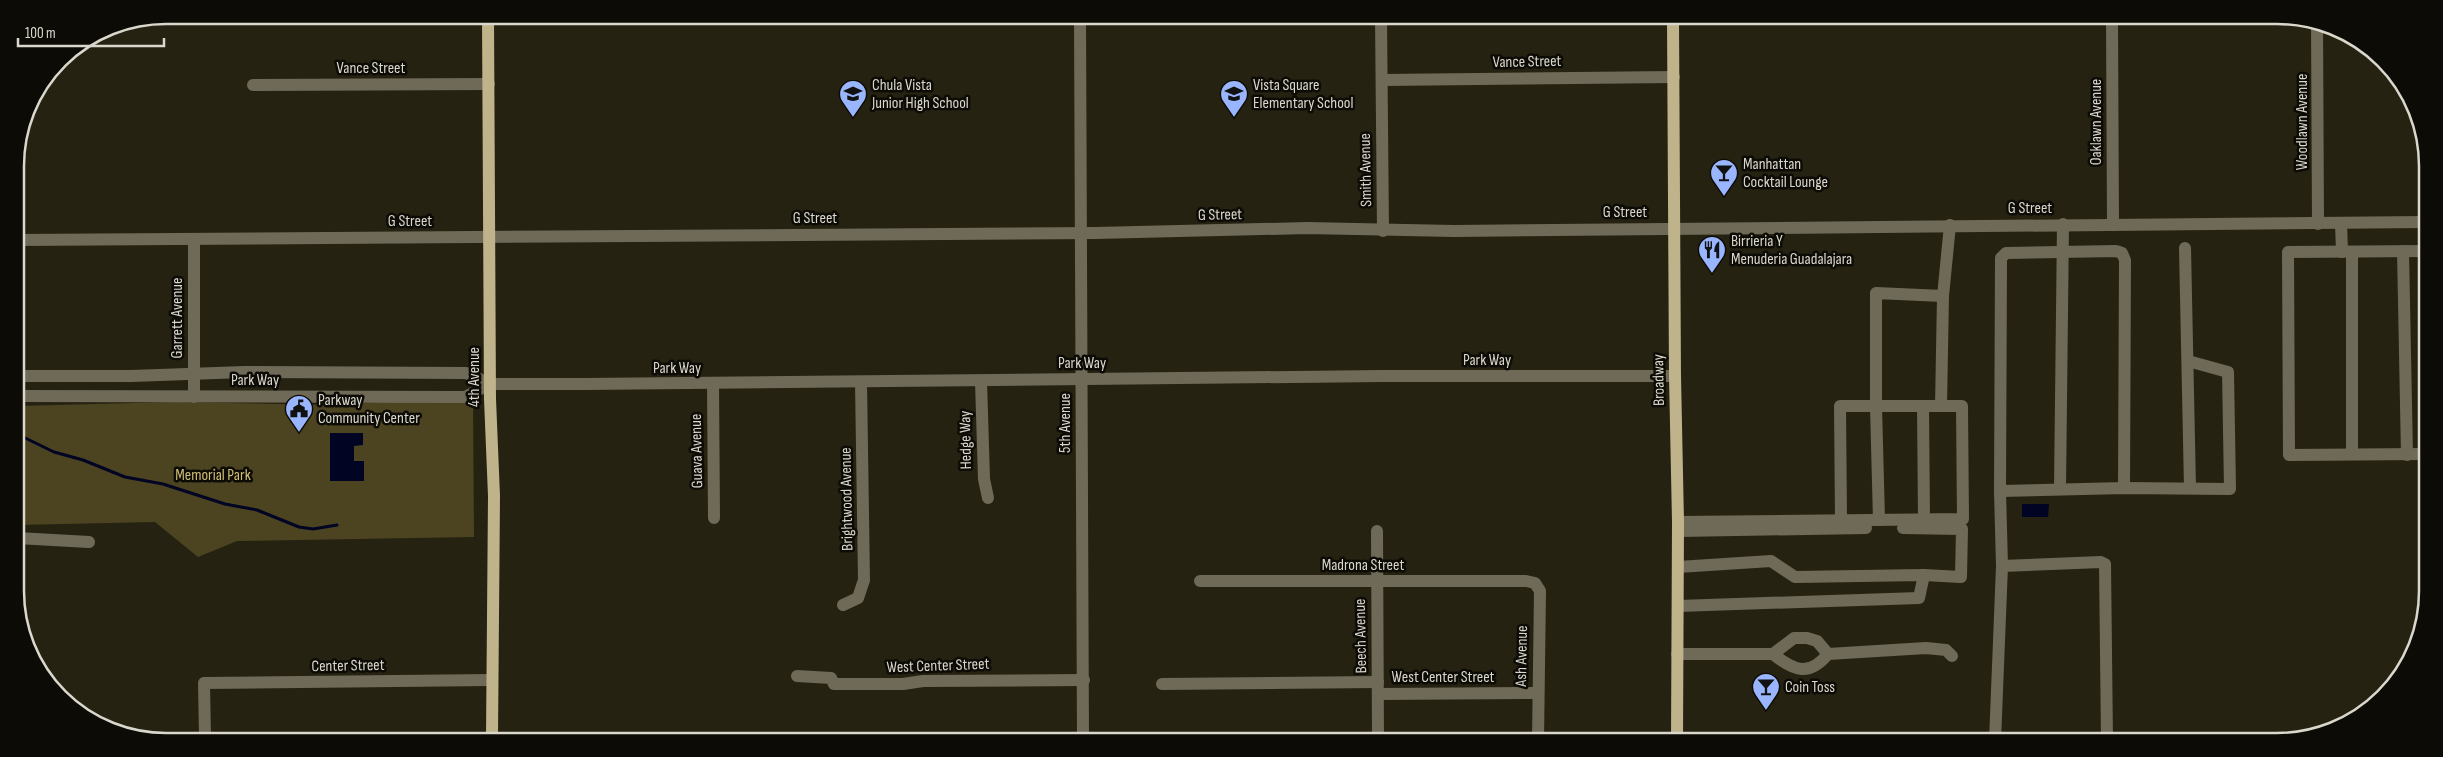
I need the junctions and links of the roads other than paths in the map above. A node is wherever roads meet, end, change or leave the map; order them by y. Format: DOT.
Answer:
graph roads {
  1 [pos="488,24"];
  2 [pos="1080,24"];
  3 [pos="1380,24"];
  4 [pos="1673,24"];
  5 [pos="2112,24"];
  6 [pos="2317,30"];
  7 [pos="1674,77"];
  8 [pos="1382,80"];
  9 [pos="489,84"];
  10 [pos="253,85"];
  11 [pos="2419,222"];
  12 [pos="2341,223"];
  13 [pos="2063,224"];
  14 [pos="2318,224"];
  15 [pos="1950,225"];
  16 [pos="2113,225"];
  17 [pos="1674,228"];
  18 [pos="1383,231"];
  19 [pos="1082,233"];
  20 [pos="490,236"];
  21 [pos="194,238"];
  22 [pos="24,240"];
  23 [pos="2185,248"];
  24 [pos="2403,251"];
  25 [pos="2419,251"];
  26 [pos="2347,252"];
  27 [pos="2064,253"];
  28 [pos="1943,296"];
  29 [pos="2188,361"];
  30 [pos="343,373"];
  31 [pos="194,374"];
  32 [pos="24,376"];
  33 [pos="84,376"];
  34 [pos="1675,376"];
  35 [pos="1081,380"];
  36 [pos="981,381"];
  37 [pos="861,382"];
  38 [pos="490,384"];
  39 [pos="713,384"];
  40 [pos="24,396"];
  41 [pos="85,396"];
  42 [pos="342,396"];
  43 [pos="194,397"];
  44 [pos="1941,406"];
  45 [pos="1876,407"];
  46 [pos="1923,407"];
  47 [pos="2352,454"];
  48 [pos="2407,454"];
  49 [pos="2419,454"];
  50 [pos="2124,488"];
  51 [pos="2190,488"];
  52 [pos="2060,489"];
  53 [pos="2000,491"];
  54 [pos="988,498"];
  55 [pos="714,518"];
  56 [pos="1841,519"];
  57 [pos="1924,519"];
  58 [pos="1879,520"];
  59 [pos="1678,526"];
  60 [pos="1377,531"];
  61 [pos="24,538"];
  62 [pos="90,542"];
  63 [pos="2002,566"];
  64 [pos="1678,567"];
  65 [pos="1924,575"];
  66 [pos="1200,581"];
  67 [pos="1526,581"];
  68 [pos="1376,582"];
  69 [pos="843,606"];
  70 [pos="1678,606"];
  71 [pos="1677,654"];
  72 [pos="1773,654"];
  73 [pos="1828,654"];
  74 [pos="1952,656"];
  75 [pos="797,676"];
  76 [pos="491,680"];
  77 [pos="1084,680"];
  78 [pos="1162,684"];
  79 [pos="1378,688"];
  80 [pos="1538,693"];
  81 [pos="204,733"];
  82 [pos="492,733"];
  83 [pos="1083,733"];
  84 [pos="1378,733"];
  85 [pos="1538,733"];
  86 [pos="1677,733"];
  87 [pos="1995,733"];
  88 [pos="2107,733"];
  1 -- 9 [label="main road, 4th Avenue"];
  2 -- 19 [label="street, 5th Avenue"];
  3 -- 8 [label="street, Smith Avenue"];
  4 -- 7 [label="main road, Broadway"];
  5 -- 16 [label="street, Oaklawn Avenue"];
  6 -- 14 [label="street, Woodlawn Avenue"];
  7 -- 8 [label="street, Vance Street"];
  7 -- 17 [label="main road, Broadway"];
  8 -- 18 [label="street, Smith Avenue"];
  9 -- 10 [label="street, Vance Street"];
  9 -- 20 [label="main road, 4th Avenue"];
  11 -- 12 [label="street, G Street"];
  12 -- 14 [label="street, G Street"];
  12 -- 26 [label="street"];
  13 -- 15 [label="street, G Street"];
  13 -- 16 [label="street, G Street"];
  13 -- 27 [label="street"];
  14 -- 16 [label="street, G Street"];
  15 -- 17 [label="street, G Street"];
  15 -- 28 [label="street"];
  17 -- 18 [label="street, G Street"];
  17 -- 34 [label="main road, Broadway"];
  18 -- 19 [label="street, G Street"];
  19 -- 20 [label="street, G Street"];
  19 -- 35 [label="street, 5th Avenue"];
  20 -- 21 [label="street, G Street"];
  20 -- 38 [label="main road, 4th Avenue"];
  21 -- 22 [label="street, G Street"];
  21 -- 31 [label="street, Garrett Avenue"];
  23 -- 29 [label="street"];
  24 -- 25 [label="street"];
  24 -- 26 [label="street"];
  24 -- 48 [label="street"];
  26 -- 47 [label="street"];
  26 -- 47 [label="street"];
  27 -- 50 [label="street"];
  27 -- 52 [label="street"];
  27 -- 53 [label="street"];
  28 -- 44 [label="street"];
  28 -- 45 [label="street"];
  29 -- 51 [label="street"];
  29 -- 51 [label="street"];
  30 -- 31 [label="street, Park Way"];
  30 -- 38 [label="street, Park Way"];
  30 -- 42 [label="street"];
  31 -- 33 [label="street, Park Way"];
  31 -- 43 [label="street, Garrett Avenue"];
  32 -- 33 [label="street, Park Way"];
  33 -- 41 [label="street"];
  34 -- 35 [label="street, Park Way"];
  34 -- 59 [label="main road, Broadway"];
  35 -- 36 [label="street, Park Way"];
  35 -- 77 [label="street, 5th Avenue"];
  36 -- 37 [label="street, Park Way"];
  36 -- 54 [label="street, Hedge Way"];
  37 -- 39 [label="street, Park Way"];
  37 -- 69 [label="street, Brightwood Avenue"];
  38 -- 39 [label="street, Park Way"];
  38 -- 42 [label="street, Park Way"];
  38 -- 76 [label="main road, 4th Avenue"];
  39 -- 55 [label="street, Guava Avenue"];
  40 -- 41 [label="street, Park Way"];
  41 -- 43 [label="street, Park Way"];
  42 -- 43 [label="street, Park Way"];
  44 -- 46 [label="street"];
  44 -- 57 [label="street"];
  45 -- 46 [label="street"];
  45 -- 56 [label="street"];
  45 -- 58 [label="street"];
  46 -- 57 [label="street"];
  47 -- 48 [label="street"];
  48 -- 49 [label="street"];
  50 -- 51 [label="street"];
  50 -- 52 [label="street"];
  52 -- 53 [label="street"];
  53 -- 63 [label="street"];
  56 -- 58 [label="street"];
  56 -- 59 [label="street"];
  57 -- 58 [label="street"];
  59 -- 64 [label="main road, Broadway"];
  59 -- 65 [label="street"];
  60 -- 68 [label="street, Beech Avenue"];
  61 -- 62 [label="street"];
  63 -- 87 [label="street"];
  63 -- 88 [label="street"];
  64 -- 65 [label="street"];
  64 -- 70 [label="main road, Broadway"];
  65 -- 70 [label="street"];
  66 -- 68 [label="street, Madrona Street"];
  67 -- 68 [label="street, Madrona Street"];
  67 -- 80 [label="street, Ash Avenue"];
  68 -- 79 [label="street, Beech Avenue"];
  70 -- 71 [label="main road, Broadway"];
  71 -- 72 [label="street"];
  71 -- 86 [label="main road, Broadway"];
  72 -- 73 [label="street"];
  72 -- 73 [label="street"];
  73 -- 74 [label="street"];
  75 -- 77 [label="street, West Center Street"];
  76 -- 81 [label="street, Center Street"];
  76 -- 82 [label="main road, 4th Avenue"];
  77 -- 83 [label="street, 5th Avenue"];
  78 -- 79 [label="street, West Center Street"];
  79 -- 80 [label="street, West Center Street"];
  79 -- 84 [label="street, Beech Avenue"];
  80 -- 85 [label="street, Ash Avenue"];
}
